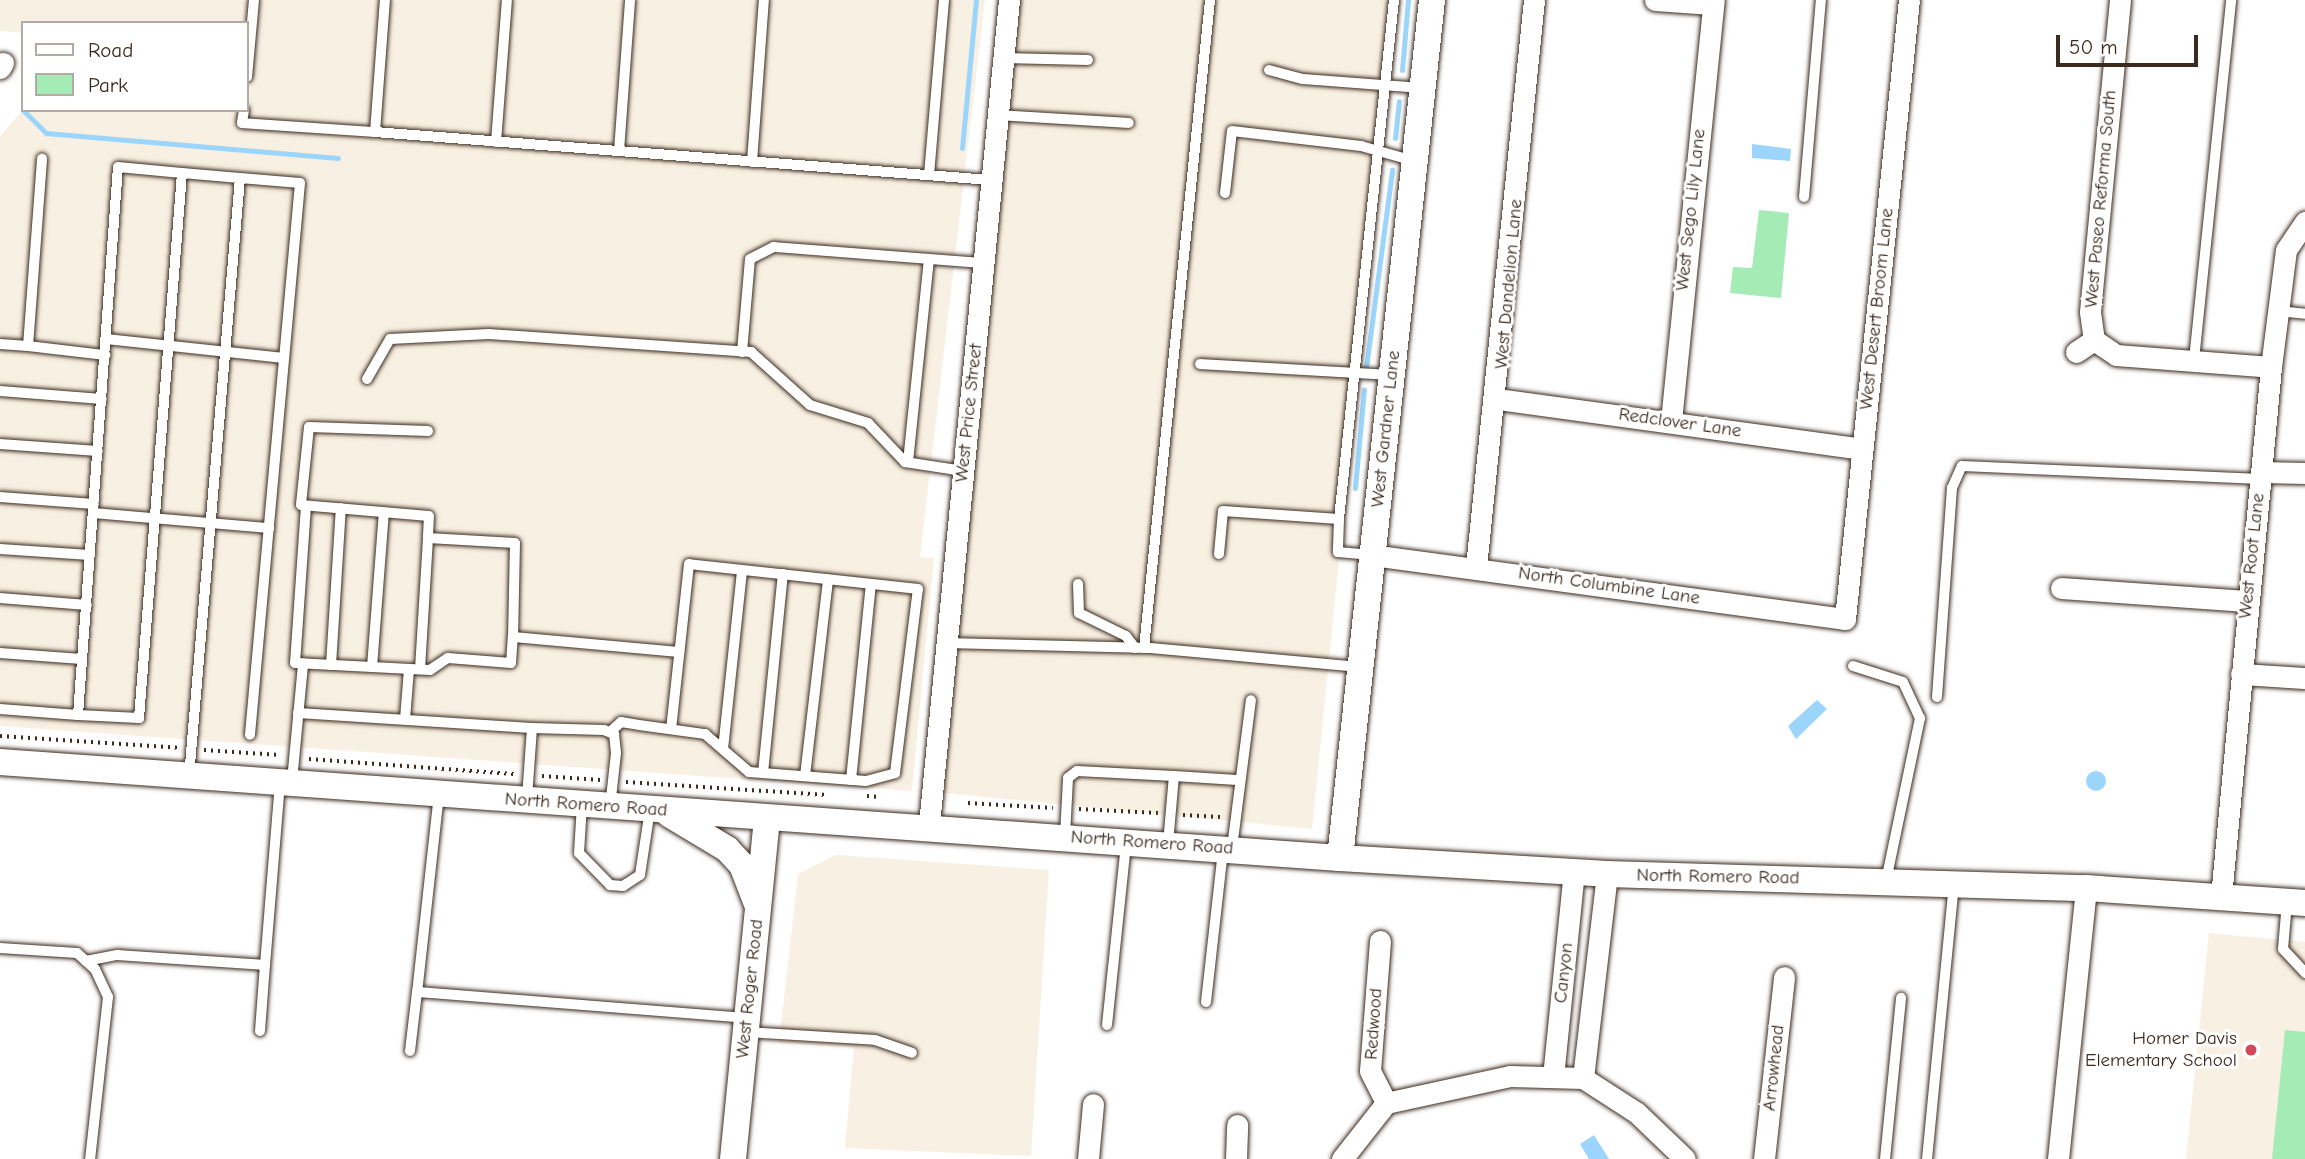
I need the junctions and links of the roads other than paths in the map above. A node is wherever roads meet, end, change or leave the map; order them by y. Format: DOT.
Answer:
graph roads {
  1 [pos="254,0"];
  2 [pos="385,0"];
  3 [pos="507,0"];
  4 [pos="630,0"];
  5 [pos="764,0"];
  6 [pos="944,0"];
  7 [pos="1009,0"];
  8 [pos="1210,0"];
  9 [pos="1394,0"];
  10 [pos="1432,0"];
  11 [pos="1534,0"];
  12 [pos="1655,0"];
  13 [pos="1821,0"];
  14 [pos="1909,0"];
  15 [pos="2120,0"];
  16 [pos="2231,0"];
  17 [pos="1713,2"];
  18 [pos="1003,58"];
  19 [pos="1087,60"];
  20 [pos="248,66"];
  21 [pos="1269,70"];
  22 [pos="1384,84"];
  23 [pos="1422,89"];
  24 [pos="244,112"];
  25 [pos="998,115"];
  26 [pos="1129,123"];
  27 [pos="374,132"];
  28 [pos="496,142"];
  29 [pos="1376,149"];
  30 [pos="619,151"];
  31 [pos="42,159"];
  32 [pos="1414,161"];
  33 [pos="752,162"];
  34 [pos="181,173"];
  35 [pos="929,175"];
  36 [pos="240,178"];
  37 [pos="991,180"];
  38 [pos="1225,193"];
  39 [pos="1804,197"];
  40 [pos="2305,222"];
  41 [pos="929,259"];
  42 [pos="984,263"];
  43 [pos="2278,312"];
  44 [pos="2305,314"];
  45 [pos="106,339"];
  46 [pos="2094,340"];
  47 [pos="0,344"];
  48 [pos="28,346"];
  49 [pos="168,346"];
  50 [pos="742,352"];
  51 [pos="2076,352"];
  52 [pos="226,354"];
  53 [pos="105,355"];
  54 [pos="284,358"];
  55 [pos="2194,360"];
  56 [pos="1200,364"];
  57 [pos="2271,367"];
  58 [pos="1351,372"];
  59 [pos="1391,375"];
  60 [pos="367,379"];
  61 [pos="0,391"];
  62 [pos="102,399"];
  63 [pos="1498,399"];
  64 [pos="1671,422"];
  65 [pos="428,431"];
  66 [pos="0,444"];
  67 [pos="1862,449"];
  68 [pos="98,451"];
  69 [pos="908,463"];
  70 [pos="963,471"];
  71 [pos="2305,473"];
  72 [pos="2261,476"];
  73 [pos="0,497"];
  74 [pos="306,506"];
  75 [pos="94,508"];
  76 [pos="341,509"];
  77 [pos="384,512"];
  78 [pos="155,518"];
  79 [pos="1339,519"];
  80 [pos="212,523"];
  81 [pos="269,528"];
  82 [pos="428,538"];
  83 [pos="0,549"];
  84 [pos="1219,554"];
  85 [pos="90,555"];
  86 [pos="1372,555"];
  87 [pos="1476,567"];
  88 [pos="742,570"];
  89 [pos="783,574"];
  90 [pos="828,579"];
  91 [pos="871,584"];
  92 [pos="1078,584"];
  93 [pos="2061,588"];
  94 [pos="0,598"];
  95 [pos="2247,601"];
  96 [pos="87,605"];
  97 [pos="1845,619"];
  98 [pos="513,635"];
  99 [pos="947,643"];
  100 [pos="1140,648"];
  101 [pos="679,652"];
  102 [pos="0,653"];
  103 [pos="82,659"];
  104 [pos="298,662"];
  105 [pos="331,665"];
  106 [pos="1853,666"];
  107 [pos="372,667"];
  108 [pos="1360,667"];
  109 [pos="414,669"];
  110 [pos="2241,674"];
  111 [pos="2305,678"];
  112 [pos="1937,697"];
  113 [pos="1251,699"];
  114 [pos="0,709"];
  115 [pos="298,713"];
  116 [pos="78,715"];
  117 [pos="405,719"];
  118 [pos="533,728"];
  119 [pos="671,729"];
  120 [pos="610,732"];
  121 [pos="250,735"];
  122 [pos="723,749"];
  123 [pos="0,762"];
  124 [pos="763,773"];
  125 [pos="289,775"];
  126 [pos="189,776"];
  127 [pos="804,776"];
  128 [pos="1174,776"];
  129 [pos="851,780"];
  130 [pos="1237,780"];
  131 [pos="528,788"];
  132 [pos="439,794"];
  133 [pos="612,794"];
  134 [pos="582,805"];
  135 [pos="657,810"];
  136 [pos="767,818"];
  137 [pos="929,825"];
  138 [pos="1065,836"];
  139 [pos="1127,841"];
  140 [pos="1168,844"];
  141 [pos="1227,849"];
  142 [pos="1340,858"];
  143 [pos="1574,870"];
  144 [pos="1606,874"];
  145 [pos="1886,881"];
  146 [pos="1954,884"];
  147 [pos="2085,888"];
  148 [pos="2221,897"];
  149 [pos="2296,903"];
  150 [pos="758,908"];
  151 [pos="1380,941"];
  152 [pos="0,948"];
  153 [pos="86,961"];
  154 [pos="265,965"];
  155 [pos="2305,973"];
  156 [pos="1784,976"];
  157 [pos="417,992"];
  158 [pos="1900,998"];
  159 [pos="1206,1002"];
  160 [pos="747,1025"];
  161 [pos="1107,1025"];
  162 [pos="260,1031"];
  163 [pos="410,1051"];
  164 [pos="912,1053"];
  165 [pos="1553,1077"];
  166 [pos="1583,1078"];
  167 [pos="1385,1102"];
  168 [pos="1093,1104"];
  169 [pos="1237,1125"];
  170 [pos="90,1159"];
  171 [pos="733,1159"];
  172 [pos="1088,1159"];
  173 [pos="1236,1159"];
  174 [pos="1342,1159"];
  175 [pos="1685,1159"];
  176 [pos="1764,1159"];
  177 [pos="1885,1159"];
  178 [pos="1927,1159"];
  179 [pos="2058,1159"];
  1 -- 20 [label="lane"];
  2 -- 27 [label="lane"];
  3 -- 28 [label="lane"];
  4 -- 30 [label="lane"];
  5 -- 33 [label="lane"];
  6 -- 35 [label="lane"];
  7 -- 18 [label="street, West Price Street"];
  8 -- 100 [label="lane"];
  9 -- 22 [label="lane"];
  10 -- 23 [label="street, West Gardner Lane"];
  11 -- 63 [label="street, West Dandelion Lane"];
  12 -- 17 [label="street"];
  13 -- 39 [label="lane"];
  14 -- 67 [label="street, West Desert Broom Lane"];
  15 -- 46 [label="street, West Paseo Reforma South"];
  16 -- 55 [label="lane"];
  17 -- 64 [label="street, West Sego Lily Lane"];
  18 -- 19 [label="lane"];
  18 -- 25 [label="street, West Price Street"];
  21 -- 22 [label="lane"];
  22 -- 23 [label="lane"];
  22 -- 29 [label="lane"];
  23 -- 32 [label="street, West Gardner Lane"];
  24 -- 27 [label="lane"];
  25 -- 26 [label="lane"];
  25 -- 37 [label="street, West Price Street"];
  27 -- 28 [label="lane"];
  28 -- 30 [label="lane"];
  29 -- 32 [label="lane"];
  29 -- 38 [label="lane"];
  29 -- 58 [label="lane"];
  30 -- 33 [label="lane"];
  31 -- 48 [label="lane"];
  32 -- 59 [label="street, West Gardner Lane"];
  33 -- 35 [label="lane"];
  34 -- 36 [label="lane"];
  34 -- 45 [label="lane"];
  34 -- 49 [label="lane"];
  35 -- 37 [label="lane"];
  36 -- 52 [label="lane"];
  36 -- 54 [label="lane"];
  37 -- 42 [label="street, West Price Street"];
  40 -- 43 [label="street, West Root Lane"];
  41 -- 42 [label="lane"];
  41 -- 50 [label="lane"];
  41 -- 69 [label="lane"];
  42 -- 70 [label="street, West Price Street"];
  43 -- 44 [label="lane"];
  43 -- 57 [label="street, West Root Lane"];
  45 -- 49 [label="lane"];
  45 -- 53 [label="lane"];
  46 -- 51 [label="street"];
  46 -- 55 [label="street"];
  47 -- 48 [label="lane"];
  48 -- 53 [label="lane"];
  49 -- 52 [label="lane"];
  49 -- 78 [label="lane"];
  50 -- 60 [label="lane"];
  50 -- 69 [label="lane"];
  52 -- 54 [label="lane"];
  52 -- 80 [label="lane"];
  53 -- 62 [label="lane"];
  54 -- 81 [label="lane"];
  55 -- 57 [label="street"];
  56 -- 58 [label="lane"];
  57 -- 72 [label="street, West Root Lane"];
  58 -- 59 [label="lane"];
  58 -- 79 [label="lane"];
  59 -- 86 [label="street, West Gardner Lane"];
  61 -- 62 [label="lane"];
  62 -- 68 [label="lane"];
  63 -- 64 [label="street, Redclover Lane"];
  63 -- 87 [label="street, West Dandelion Lane"];
  64 -- 67 [label="street, Redclover Lane"];
  65 -- 74 [label="lane"];
  66 -- 68 [label="lane"];
  67 -- 97 [label="street, West Desert Broom Lane"];
  68 -- 75 [label="lane"];
  69 -- 70 [label="lane"];
  70 -- 99 [label="street, West Price Street"];
  71 -- 72 [label="street"];
  72 -- 95 [label="street, West Root Lane"];
  72 -- 112 [label="lane"];
  73 -- 75 [label="lane"];
  74 -- 76 [label="lane"];
  74 -- 104 [label="lane"];
  75 -- 78 [label="lane"];
  75 -- 85 [label="lane"];
  76 -- 77 [label="lane"];
  76 -- 105 [label="lane"];
  77 -- 82 [label="lane"];
  77 -- 107 [label="lane"];
  78 -- 80 [label="lane"];
  78 -- 116 [label="lane"];
  79 -- 84 [label="lane"];
  79 -- 86 [label="lane"];
  80 -- 81 [label="lane"];
  80 -- 126 [label="lane"];
  81 -- 121 [label="lane"];
  82 -- 98 [label="lane"];
  82 -- 109 [label="lane"];
  83 -- 85 [label="lane"];
  85 -- 96 [label="lane"];
  86 -- 87 [label="street, North Columbine Lane"];
  86 -- 108 [label="street, West Gardner Lane"];
  87 -- 97 [label="street, North Columbine Lane"];
  88 -- 89 [label="lane"];
  88 -- 101 [label="lane"];
  88 -- 122 [label="lane"];
  89 -- 90 [label="lane"];
  89 -- 124 [label="lane"];
  90 -- 91 [label="lane"];
  90 -- 127 [label="lane"];
  91 -- 129 [label="lane"];
  91 -- 129 [label="lane"];
  92 -- 100 [label="lane"];
  93 -- 95 [label="street"];
  94 -- 96 [label="lane"];
  95 -- 110 [label="street, West Root Lane"];
  96 -- 103 [label="lane"];
  98 -- 101 [label="lane"];
  98 -- 109 [label="lane"];
  99 -- 100 [label="lane"];
  99 -- 137 [label="street, West Price Street"];
  100 -- 108 [label="lane"];
  101 -- 119 [label="lane"];
  102 -- 103 [label="lane"];
  103 -- 116 [label="lane"];
  104 -- 105 [label="lane"];
  104 -- 115 [label="lane"];
  105 -- 107 [label="lane"];
  106 -- 145 [label="lane"];
  107 -- 109 [label="lane"];
  108 -- 142 [label="street, West Gardner Lane"];
  109 -- 117 [label="lane"];
  110 -- 111 [label="street"];
  110 -- 148 [label="street, West Root Lane"];
  113 -- 130 [label="lane"];
  114 -- 116 [label="lane"];
  115 -- 117 [label="lane"];
  115 -- 125 [label="lane"];
  117 -- 118 [label="lane"];
  118 -- 120 [label="lane"];
  118 -- 131 [label="lane"];
  119 -- 120 [label="lane"];
  119 -- 122 [label="lane"];
  120 -- 133 [label="lane"];
  122 -- 124 [label="lane"];
  123 -- 126 [label="street, North Romero Road"];
  124 -- 127 [label="lane"];
  125 -- 126 [label="street, North Romero Road"];
  125 -- 132 [label="street, North Romero Road"];
  125 -- 154 [label="lane"];
  127 -- 129 [label="lane"];
  128 -- 130 [label="lane"];
  128 -- 138 [label="lane"];
  128 -- 140 [label="lane"];
  130 -- 141 [label="lane"];
  131 -- 132 [label="street, North Romero Road"];
  131 -- 134 [label="street, North Romero Road"];
  132 -- 157 [label="lane"];
  133 -- 134 [label="street, North Romero Road"];
  133 -- 135 [label="street, North Romero Road"];
  134 -- 135 [label="lane"];
  135 -- 136 [label="street, North Romero Road"];
  135 -- 150 [label="street"];
  136 -- 137 [label="street, North Romero Road"];
  136 -- 150 [label="street, West Roger Road"];
  137 -- 138 [label="street, North Romero Road"];
  138 -- 139 [label="street, North Romero Road"];
  139 -- 140 [label="street, North Romero Road"];
  139 -- 161 [label="lane"];
  140 -- 141 [label="street, North Romero Road"];
  141 -- 142 [label="street, North Romero Road"];
  141 -- 159 [label="lane"];
  142 -- 143 [label="street, North Romero Road"];
  143 -- 144 [label="street, North Romero Road"];
  143 -- 165 [label="street, Canyon"];
  144 -- 145 [label="street, North Romero Road"];
  144 -- 166 [label="street, Canyon"];
  145 -- 146 [label="street, North Romero Road"];
  146 -- 147 [label="street, North Romero Road"];
  146 -- 178 [label="lane"];
  147 -- 148 [label="street, North Romero Road"];
  147 -- 179 [label="street"];
  148 -- 149 [label="street, North Romero Road"];
  149 -- 155 [label="lane"];
  150 -- 160 [label="street, West Roger Road"];
  151 -- 167 [label="street, Redwood"];
  152 -- 153 [label="lane"];
  153 -- 154 [label="lane"];
  153 -- 170 [label="lane"];
  154 -- 162 [label="lane"];
  156 -- 176 [label="street, Arrowhead"];
  157 -- 160 [label="lane"];
  157 -- 163 [label="lane"];
  158 -- 177 [label="lane"];
  160 -- 164 [label="lane"];
  160 -- 171 [label="street, West Roger Road"];
  165 -- 166 [label="street"];
  165 -- 167 [label="street"];
  166 -- 175 [label="street"];
  167 -- 174 [label="street"];
  168 -- 172 [label="street"];
  169 -- 173 [label="street"];
}
